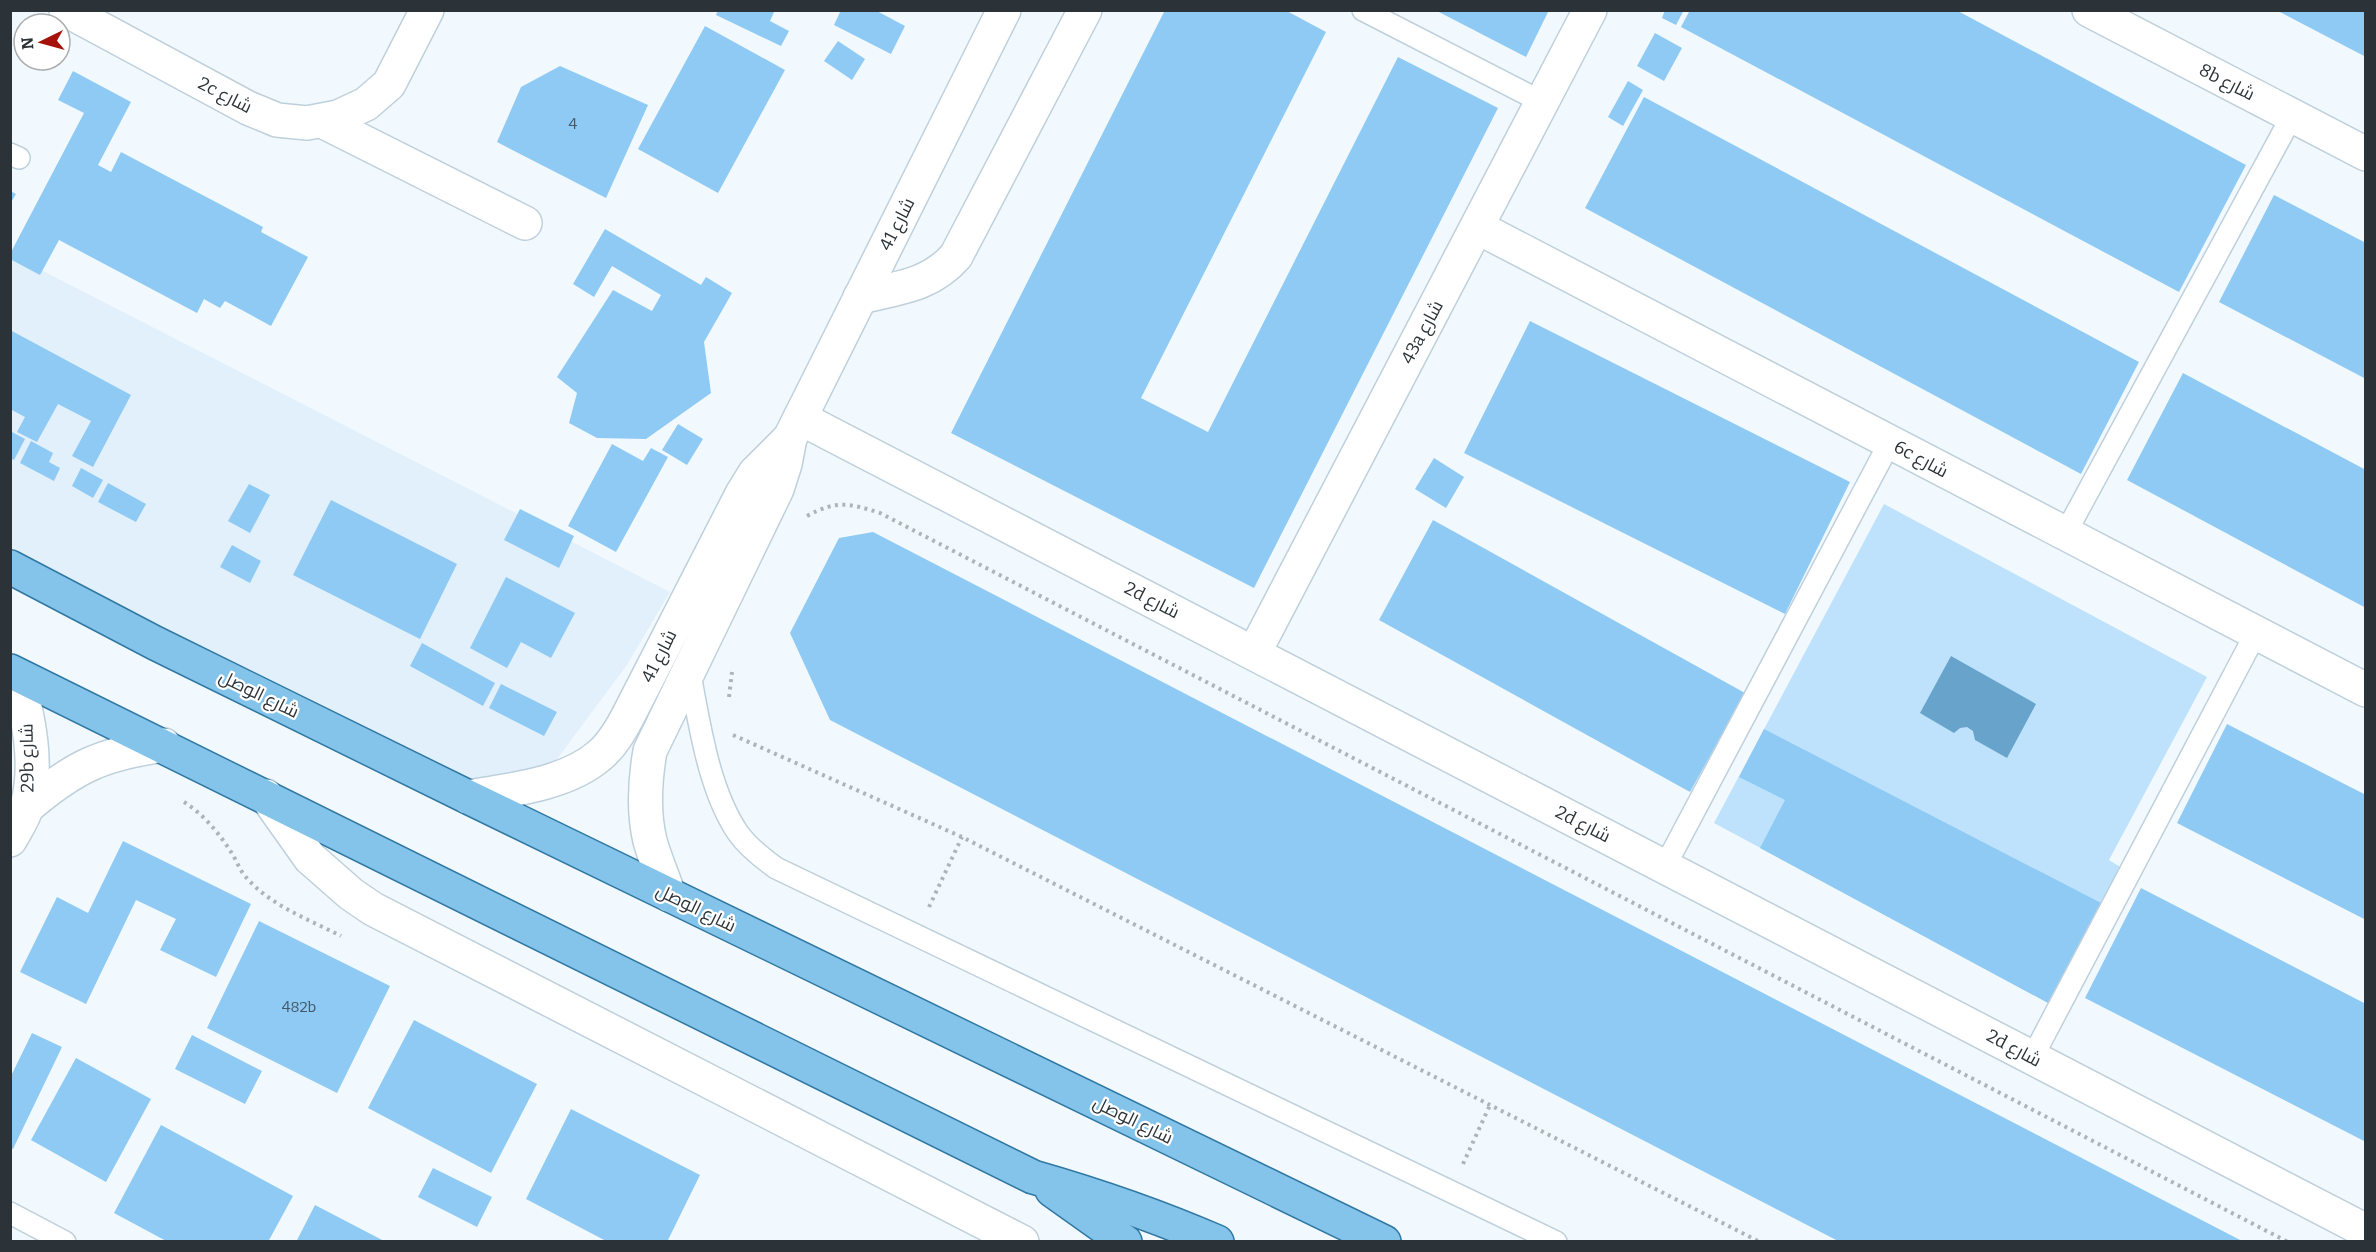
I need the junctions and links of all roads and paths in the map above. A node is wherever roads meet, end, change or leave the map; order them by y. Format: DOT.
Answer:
graph roads {
  1 [pos="66,10"];
  2 [pos="427,10"];
  3 [pos="1004,10"];
  4 [pos="1085,10"];
  5 [pos="1363,10"];
  6 [pos="1590,10"];
  7 [pos="2089,10"];
  8 [pos="1542,102"];
  9 [pos="2292,116"];
  10 [pos="322,121"];
  11 [pos="2366,154"];
  12 [pos="525,223"];
  13 [pos="1477,227"];
  14 [pos="860,297"];
  15 [pos="795,428"];
  16 [pos="1890,442"];
  17 [pos="799,520"];
  18 [pos="2065,534"];
  19 [pos="10,567"];
  20 [pos="2256,633"];
  21 [pos="1254,653"];
  22 [pos="734,662"];
  23 [pos="689,669"];
  24 [pos="14,673"];
  25 [pos="2366,690"];
  26 [pos="729,701"];
  27 [pos="731,744"];
  28 [pos="164,745"];
  29 [pos="267,796"];
  30 [pos="468,796"];
  31 [pos="27,807"];
  32 [pos="962,837"];
  33 [pos="10,840"];
  34 [pos="1665,866"];
  35 [pos="669,895"];
  36 [pos="915,935"];
  37 [pos="2032,1058"];
  38 [pos="1490,1105"];
  39 [pos="1033,1177"];
  40 [pos="1450,1191"];
  41 [pos="10,1213"];
  42 [pos="2366,1231"];
  43 [pos="65,1242"];
  44 [pos="1022,1242"];
  45 [pos="1125,1242"];
  46 [pos="1217,1242"];
  47 [pos="1384,1242"];
  48 [pos="1556,1242"];
  49 [pos="1760,1242"];
  50 [pos="2288,1242"];
  1 -- 10 [label="street, 2c شارع"];
  2 -- 10 [label="street, 2c شارع"];
  3 -- 14 [label="street, شارع 41"];
  4 -- 14 [label="street"];
  5 -- 8 [label="lane"];
  6 -- 8 [label="street, 43a شارع"];
  7 -- 9 [label="street, 8b شارع"];
  8 -- 13 [label="street, 43a شارع"];
  9 -- 11 [label="street, 8b شارع"];
  9 -- 18 [label="lane"];
  10 -- 12 [label="street"];
  13 -- 16 [label="street, 6c شارع"];
  13 -- 21 [label="street, 43a شارع"];
  14 -- 15 [label="street, شارع 41"];
  15 -- 21 [label="street, 2d شارع"];
  15 -- 23 [label="street, شارع 41"];
  15 -- 30 [label="street, شارع 41"];
  16 -- 18 [label="street, 6c شارع"];
  16 -- 34 [label="lane"];
  17 -- 50 [label="path"];
  18 -- 20 [label="street, 6c شارع"];
  19 -- 30 [label="main road, شارع الوصل"];
  20 -- 25 [label="street, 6c شارع"];
  20 -- 37 [label="lane"];
  21 -- 34 [label="street, 2d شارع"];
  22 -- 26 [label="path"];
  23 -- 35 [label="street, شارع 41"];
  23 -- 36 [label="lane"];
  24 -- 28 [label="main road"];
  24 -- 31 [label="street, 29b شارع"];
  27 -- 32 [label="path"];
  28 -- 29 [label="main road"];
  28 -- 31 [label="street, 29b شارع"];
  29 -- 39 [label="main road"];
  29 -- 44 [label="street"];
  30 -- 35 [label="main road, شارع الوصل"];
  31 -- 33 [label="street, 29b شارع"];
  32 -- 36 [label="path"];
  32 -- 38 [label="path"];
  34 -- 37 [label="street, 2d شارع"];
  35 -- 47 [label="main road, شارع الوصل"];
  36 -- 40 [label="lane"];
  37 -- 42 [label="street, 2d شارع"];
  38 -- 40 [label="path"];
  38 -- 49 [label="path"];
  39 -- 45 [label="main road"];
  39 -- 46 [label="main road"];
  40 -- 48 [label="lane"];
  41 -- 43 [label="lane"];
}
